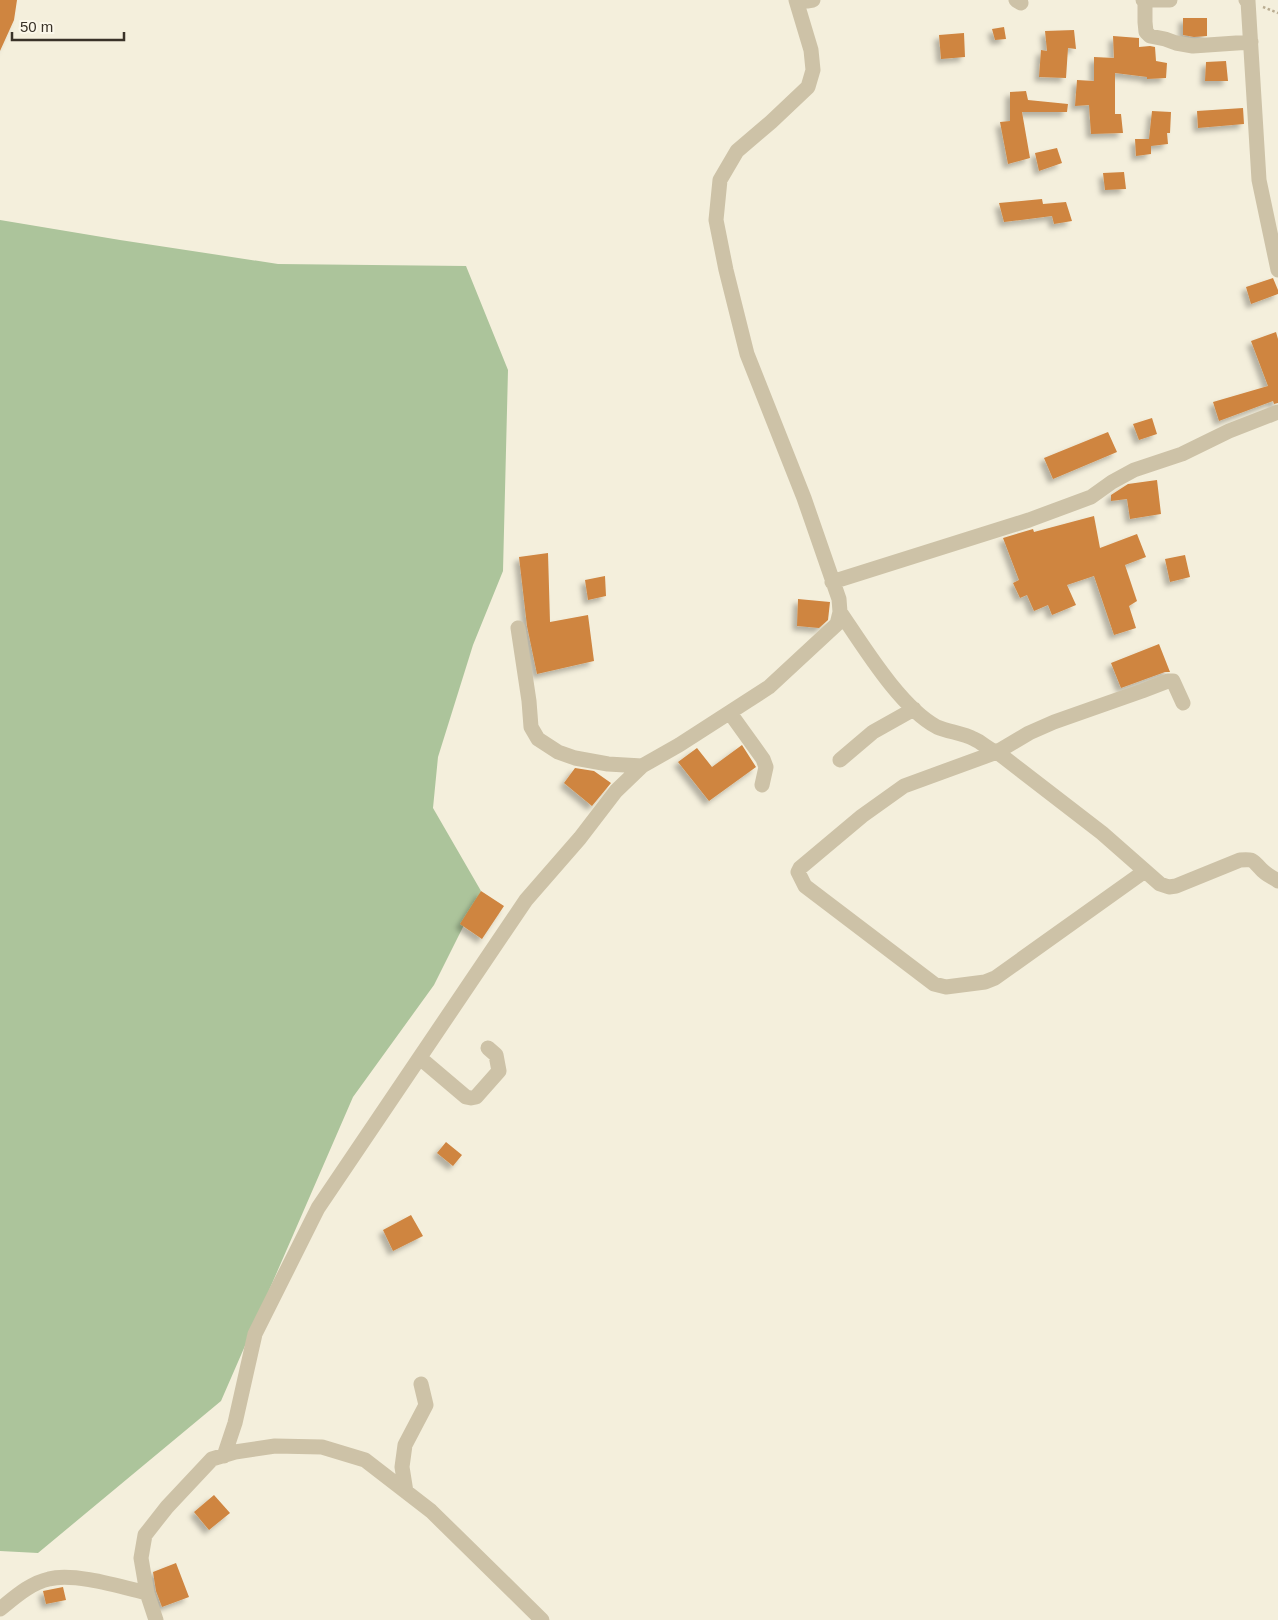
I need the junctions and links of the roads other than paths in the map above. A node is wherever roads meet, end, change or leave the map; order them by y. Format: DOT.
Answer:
graph roads {
  1 [pos="797,0"];
  2 [pos="812,0"];
  3 [pos="1144,0"];
  4 [pos="1170,0"];
  5 [pos="1246,0"];
  6 [pos="1251,42"];
  7 [pos="1278,270"];
  8 [pos="1278,412"];
  9 [pos="832,582"];
  10 [pos="840,612"];
  11 [pos="518,628"];
  12 [pos="1184,703"];
  13 [pos="914,710"];
  14 [pos="730,712"];
  15 [pos="998,752"];
  16 [pos="840,760"];
  17 [pos="642,766"];
  18 [pos="762,786"];
  19 [pos="1145,871"];
  20 [pos="1278,881"];
  21 [pos="488,1048"];
  22 [pos="420,1058"];
  23 [pos="421,1384"];
  24 [pos="224,1456"];
  25 [pos="406,1492"];
  26 [pos="147,1593"];
  27 [pos="0,1609"];
  28 [pos="156,1620"];
  29 [pos="542,1620"];
  1 -- 2 [label="street"];
  1 -- 9 [label="street"];
  3 -- 4 [label="street"];
  3 -- 6 [label="street"];
  5 -- 6 [label="street"];
  6 -- 7 [label="street"];
  8 -- 9 [label="street"];
  9 -- 10 [label="street"];
  10 -- 13 [label="street"];
  10 -- 14 [label="street"];
  11 -- 17 [label="street"];
  12 -- 15 [label="street"];
  13 -- 15 [label="street"];
  13 -- 16 [label="street"];
  14 -- 17 [label="street"];
  14 -- 18 [label="street"];
  15 -- 19 [label="street"];
  15 -- 19 [label="street"];
  17 -- 22 [label="street"];
  19 -- 20 [label="street"];
  21 -- 22 [label="street"];
  22 -- 24 [label="street"];
  23 -- 25 [label="street"];
  24 -- 25 [label="street"];
  24 -- 26 [label="street"];
  25 -- 29 [label="street"];
  26 -- 27 [label="street"];
  26 -- 28 [label="street"];
}
